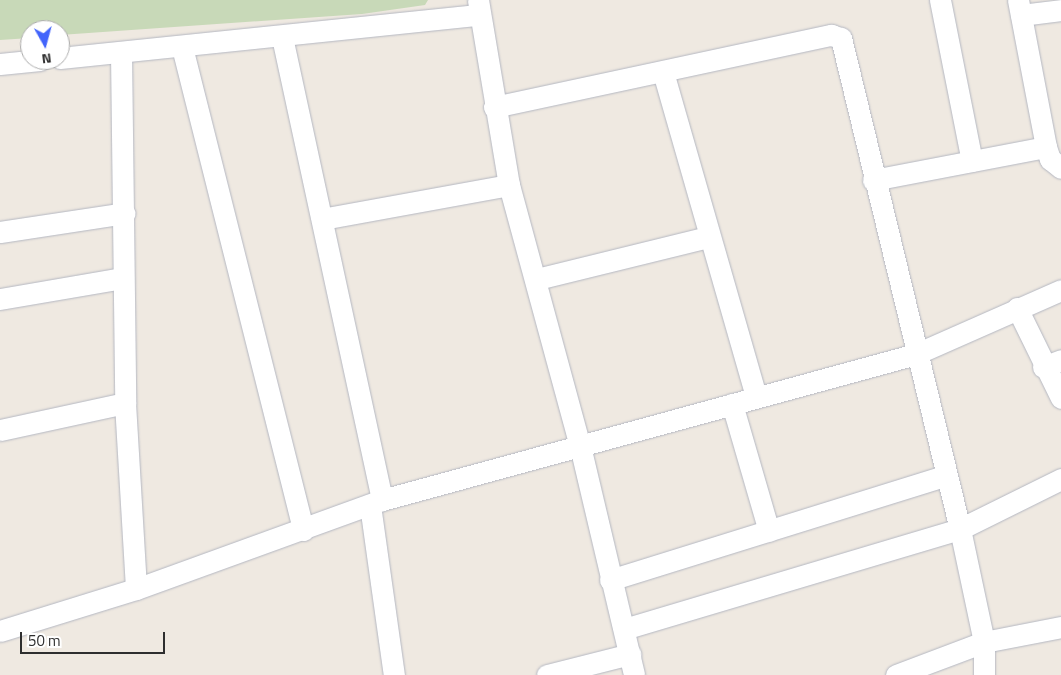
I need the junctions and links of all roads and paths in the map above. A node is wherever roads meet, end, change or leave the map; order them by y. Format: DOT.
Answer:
graph roads {
  1 [pos="940,0"];
  2 [pos="478,7"];
  3 [pos="1020,8"];
  4 [pos="1061,10"];
  5 [pos="282,37"];
  6 [pos="182,47"];
  7 [pos="121,52"];
  8 [pos="70,57"];
  9 [pos="20,62"];
  10 [pos="0,64"];
  11 [pos="663,72"];
  12 [pos="494,107"];
  13 [pos="1046,147"];
  14 [pos="972,161"];
  15 [pos="1061,168"];
  16 [pos="873,180"];
  17 [pos="509,185"];
  18 [pos="125,213"];
  19 [pos="322,218"];
  20 [pos="0,232"];
  21 [pos="708,238"];
  22 [pos="123,278"];
  23 [pos="537,278"];
  24 [pos="1061,290"];
  25 [pos="0,299"];
  26 [pos="1017,308"];
  27 [pos="916,354"];
  28 [pos="1052,363"];
  29 [pos="756,397"];
  30 [pos="1061,398"];
  31 [pos="125,403"];
  32 [pos="732,404"];
  33 [pos="0,430"];
  34 [pos="580,446"];
  35 [pos="944,476"];
  36 [pos="1061,478"];
  37 [pos="376,503"];
  38 [pos="960,529"];
  39 [pos="303,530"];
  40 [pos="769,531"];
  41 [pos="610,580"];
  42 [pos="136,589"];
  43 [pos="1061,627"];
  44 [pos="624,629"];
  45 [pos="0,631"];
  46 [pos="984,642"];
  47 [pos="630,654"];
  48 [pos="394,675"];
  49 [pos="547,675"];
  50 [pos="634,675"];
  51 [pos="896,675"];
  52 [pos="984,675"];
  1 -- 14 [label="street"];
  2 -- 5 [label="street"];
  2 -- 12 [label="street"];
  3 -- 4 [label="street"];
  3 -- 13 [label="street"];
  5 -- 6 [label="street"];
  5 -- 19 [label="street"];
  6 -- 7 [label="street"];
  6 -- 39 [label="street"];
  7 -- 8 [label="street"];
  7 -- 18 [label="street"];
  9 -- 10 [label="street"];
  11 -- 12 [label="street"];
  11 -- 16 [label="street"];
  11 -- 21 [label="street"];
  12 -- 17 [label="street"];
  13 -- 14 [label="street"];
  13 -- 15 [label="street"];
  14 -- 16 [label="street"];
  16 -- 27 [label="street"];
  17 -- 19 [label="street"];
  17 -- 23 [label="street"];
  18 -- 20 [label="street"];
  18 -- 22 [label="street"];
  19 -- 37 [label="street"];
  21 -- 23 [label="street"];
  21 -- 29 [label="street"];
  22 -- 25 [label="street"];
  22 -- 31 [label="street"];
  23 -- 34 [label="street"];
  24 -- 26 [label="street"];
  26 -- 27 [label="street"];
  26 -- 28 [label="street"];
  27 -- 29 [label="street"];
  27 -- 35 [label="street"];
  28 -- 30 [label="street"];
  29 -- 32 [label="street"];
  31 -- 33 [label="street"];
  31 -- 42 [label="street"];
  32 -- 34 [label="street"];
  32 -- 40 [label="street"];
  34 -- 37 [label="street"];
  34 -- 41 [label="street"];
  35 -- 38 [label="street"];
  35 -- 40 [label="street"];
  36 -- 38 [label="street"];
  37 -- 39 [label="street"];
  37 -- 48 [label="street"];
  38 -- 44 [label="street"];
  38 -- 46 [label="street"];
  39 -- 42 [label="street"];
  40 -- 41 [label="street"];
  41 -- 44 [label="street"];
  42 -- 45 [label="street"];
  43 -- 46 [label="street"];
  44 -- 47 [label="street"];
  46 -- 51 [label="street"];
  46 -- 52 [label="street"];
  47 -- 49 [label="street"];
  47 -- 50 [label="street"];
}
